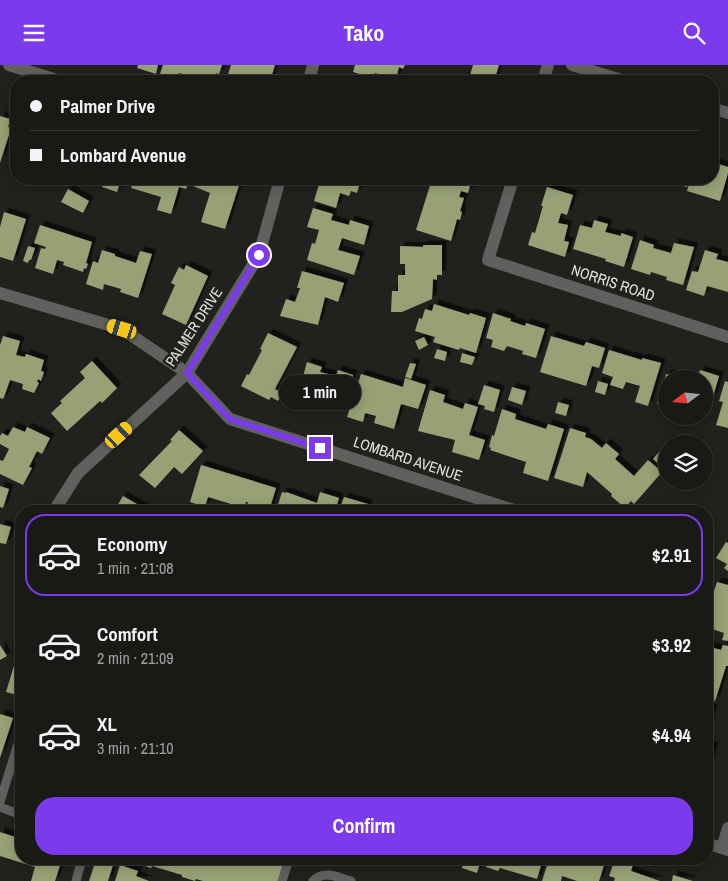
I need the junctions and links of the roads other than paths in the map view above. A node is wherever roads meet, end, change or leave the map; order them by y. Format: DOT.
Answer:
graph roads {
  1 [pos="9,65"];
  2 [pos="572,65"];
  3 [pos="41,75"];
  4 [pos="605,75"];
  5 [pos="278,185"];
  6 [pos="511,185"];
  7 [pos="0,293"];
  8 [pos="728,337"];
  9 [pos="187,373"];
  10 [pos="57,505"];
  11 [pos="499,505"];
  12 [pos="15,753"];
  13 [pos="0,802"];
  14 [pos="0,807"];
  15 [pos="15,813"];
  16 [pos="728,828"];
  17 [pos="713,845"];
  18 [pos="725,849"];
  19 [pos="80,865"];
  20 [pos="287,865"];
  21 [pos="76,881"];
  22 [pos="282,881"];
  23 [pos="313,881"];
  24 [pos="351,881"];
  1 -- 3 [label="street"];
  2 -- 4 [label="street"];
  5 -- 9 [label="street, PALMER DRIVE"];
  6 -- 8 [label="street, NORRIS ROAD"];
  7 -- 9 [label="street, LOMBARD AVENUE"];
  9 -- 10 [label="street, PALMER DRIVE"];
  9 -- 11 [label="street, LOMBARD AVENUE"];
  12 -- 13 [label="lane"];
  14 -- 15 [label="lane"];
  16 -- 18 [label="street"];
  17 -- 18 [label="street"];
  19 -- 21 [label="lane"];
  20 -- 22 [label="lane"];
  23 -- 24 [label="lane"];
}
